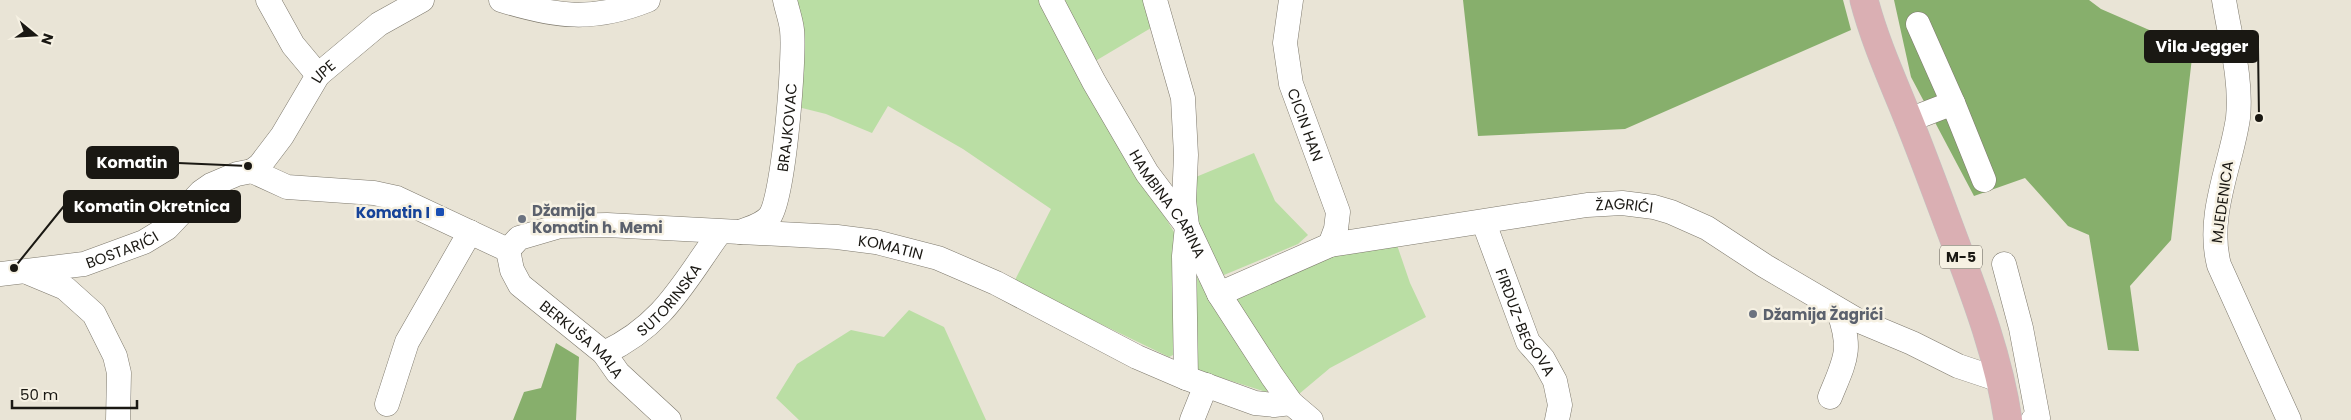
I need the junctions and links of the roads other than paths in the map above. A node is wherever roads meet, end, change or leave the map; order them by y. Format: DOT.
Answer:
graph roads {
  1 [pos="268,0"];
  2 [pos="422,0"];
  3 [pos="500,0"];
  4 [pos="648,0"];
  5 [pos="785,0"];
  6 [pos="1051,0"];
  7 [pos="1155,0"];
  8 [pos="1291,0"];
  9 [pos="2224,0"];
  10 [pos="1867,12"];
  11 [pos="1918,24"];
  12 [pos="318,76"];
  13 [pos="1953,103"];
  14 [pos="1909,120"];
  15 [pos="252,171"];
  16 [pos="1984,180"];
  17 [pos="1484,223"];
  18 [pos="1187,226"];
  19 [pos="470,232"];
  20 [pos="728,232"];
  21 [pos="1330,245"];
  22 [pos="508,250"];
  23 [pos="2004,264"];
  24 [pos="27,272"];
  25 [pos="0,274"];
  26 [pos="1219,294"];
  27 [pos="1838,310"];
  28 [pos="604,353"];
  29 [pos="1196,381"];
  30 [pos="1830,397"];
  31 [pos="2005,398"];
  32 [pos="1291,403"];
  33 [pos="387,404"];
  34 [pos="2035,419"];
  35 [pos="118,420"];
  36 [pos="669,420"];
  37 [pos="1192,420"];
  38 [pos="1311,420"];
  39 [pos="1557,420"];
  40 [pos="2289,420"];
  1 -- 12 [label="street"];
  2 -- 12 [label="street, LIPE"];
  3 -- 4 [label="street"];
  5 -- 20 [label="street, BRAJKOVAC"];
  6 -- 18 [label="street, HAMBINA CARINA"];
  7 -- 18 [label="street"];
  8 -- 21 [label="street, CICIN HAN"];
  9 -- 40 [label="street, MJEDENICA"];
  10 -- 14 [label="main road, M-5"];
  11 -- 13 [label="street"];
  12 -- 15 [label="street, LIPE"];
  13 -- 14 [label="street"];
  13 -- 16 [label="street"];
  14 -- 31 [label="main road, M-5"];
  15 -- 19 [label="street"];
  15 -- 24 [label="street, BOSTARIĆI"];
  17 -- 21 [label="street, ŽAGRIĆI"];
  17 -- 27 [label="street, ŽAGRIĆI"];
  17 -- 39 [label="street, FIRDUZ-BEGOVA"];
  18 -- 26 [label="street, HAMBINA CARINA"];
  18 -- 29 [label="street"];
  19 -- 22 [label="street"];
  19 -- 33 [label="street"];
  20 -- 22 [label="street, KOMATIN"];
  20 -- 28 [label="street, SUTORINSKA"];
  20 -- 29 [label="street, KOMATIN"];
  21 -- 26 [label="street, ŽAGRIĆI"];
  22 -- 28 [label="street, BERKUŠA MALA"];
  23 -- 34 [label="street"];
  24 -- 25 [label="street, BOSTARIĆI"];
  24 -- 35 [label="street"];
  26 -- 32 [label="street, HAMBINA CARINA"];
  27 -- 30 [label="street"];
  27 -- 31 [label="street, ŽAGRIĆI"];
  28 -- 36 [label="street, BERKUŠA MALA"];
  29 -- 32 [label="street, KOMATIN"];
  29 -- 37 [label="street"];
  32 -- 38 [label="street, HAMBINA CARINA"];
}
